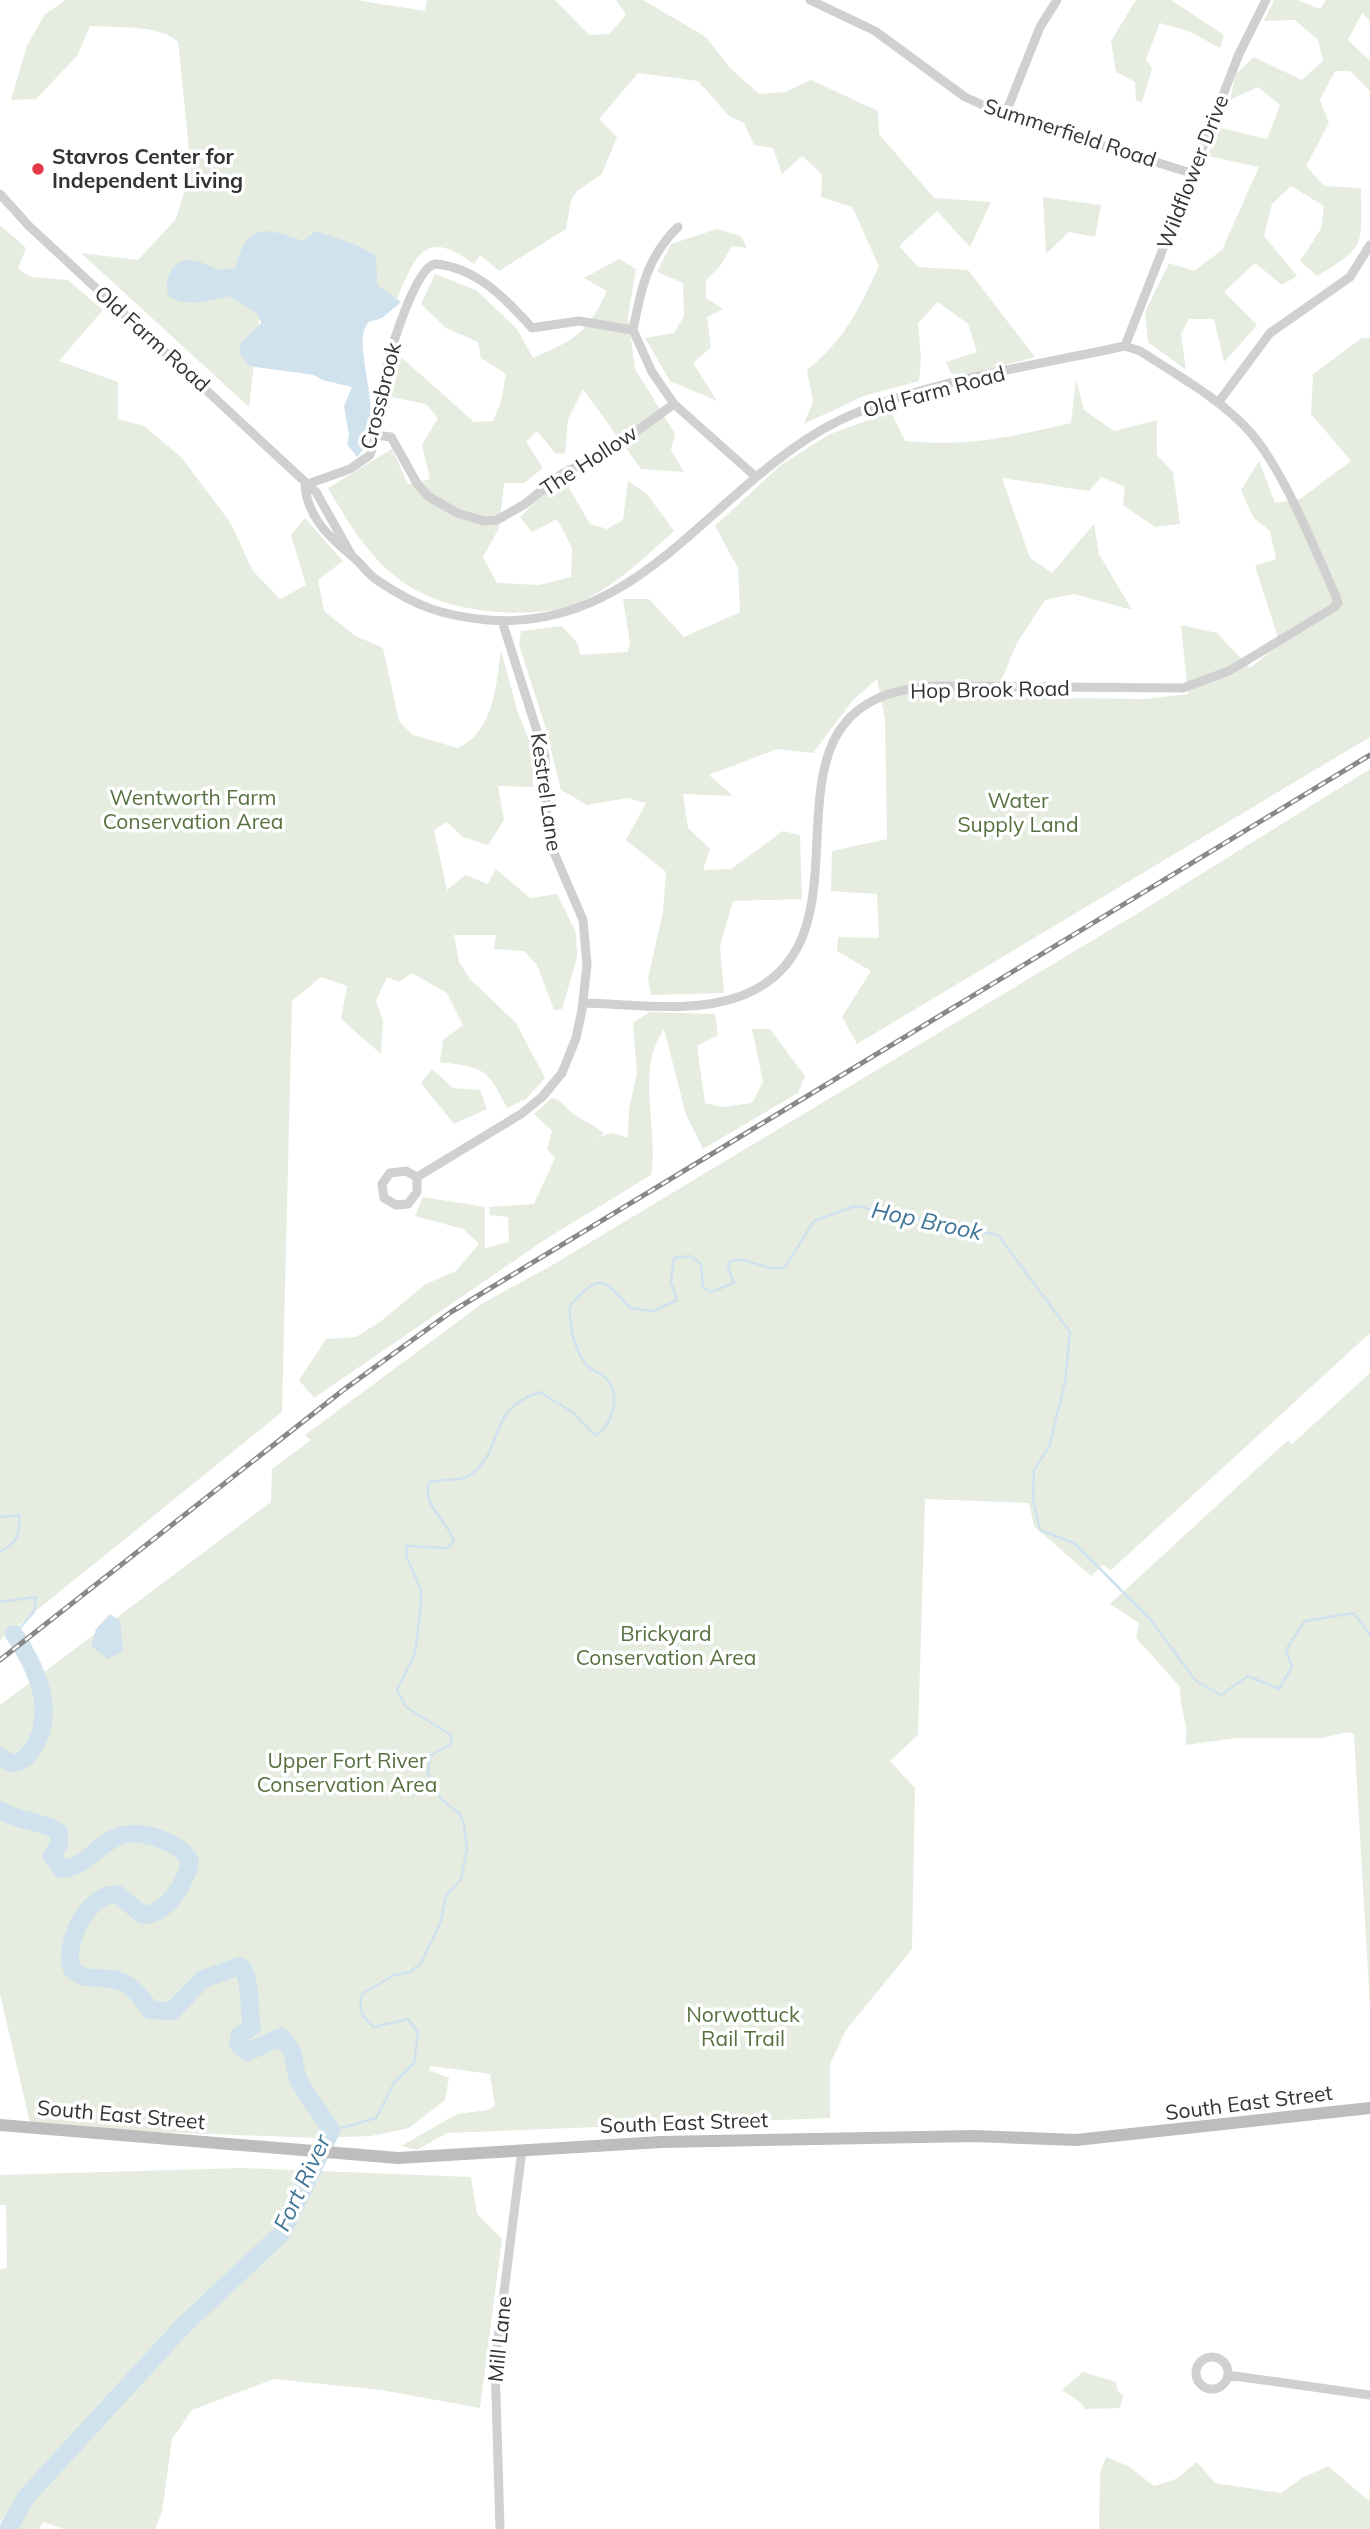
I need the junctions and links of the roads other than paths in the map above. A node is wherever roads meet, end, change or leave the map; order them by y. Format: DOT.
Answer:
graph roads {
  1 [pos="810,0"];
  2 [pos="1057,0"];
  3 [pos="1266,0"];
  4 [pos="1005,115"];
  5 [pos="1191,173"];
  6 [pos="0,194"];
  7 [pos="678,227"];
  8 [pos="1370,245"];
  9 [pos="633,330"];
  10 [pos="1125,346"];
  11 [pos="1218,403"];
  12 [pos="674,404"];
  13 [pos="375,435"];
  14 [pos="756,477"];
  15 [pos="305,485"];
  16 [pos="353,557"];
  17 [pos="502,621"];
  18 [pos="583,1003"];
  19 [pos="416,1177"];
  20 [pos="1370,2108"];
  21 [pos="0,2125"];
  22 [pos="522,2150"];
  23 [pos="1228,2375"];
  24 [pos="1370,2395"];
  25 [pos="500,2529"];
  1 -- 4 [label="street, Summerfield Road"];
  2 -- 4 [label="street"];
  3 -- 5 [label="street, Wildflower Drive"];
  4 -- 5 [label="street, Summerfield Road"];
  5 -- 10 [label="street, Wildflower Drive"];
  6 -- 15 [label="street, Old Farm Road"];
  7 -- 9 [label="street"];
  8 -- 11 [label="street"];
  9 -- 12 [label="street"];
  9 -- 13 [label="street, Crossbrook"];
  10 -- 11 [label="street"];
  10 -- 14 [label="street, Old Farm Road"];
  11 -- 18 [label="street, Hop Brook Road"];
  12 -- 13 [label="street, The Hollow"];
  12 -- 14 [label="street"];
  13 -- 15 [label="street, Crossbrook"];
  14 -- 17 [label="street, Old Farm Road"];
  15 -- 16 [label="street, Old Farm Road"];
  15 -- 16 [label="street, Old Farm Road"];
  16 -- 17 [label="street, Old Farm Road"];
  17 -- 18 [label="street, Kestrel Lane"];
  18 -- 19 [label="street, Kestrel Lane"];
  19 -- 19 [label="street, Kestrel Lane"];
  20 -- 22 [label="main road, South East Street"];
  21 -- 22 [label="main road, South East Street"];
  22 -- 25 [label="street, Mill Lane"];
  23 -- 24 [label="street"];
}
